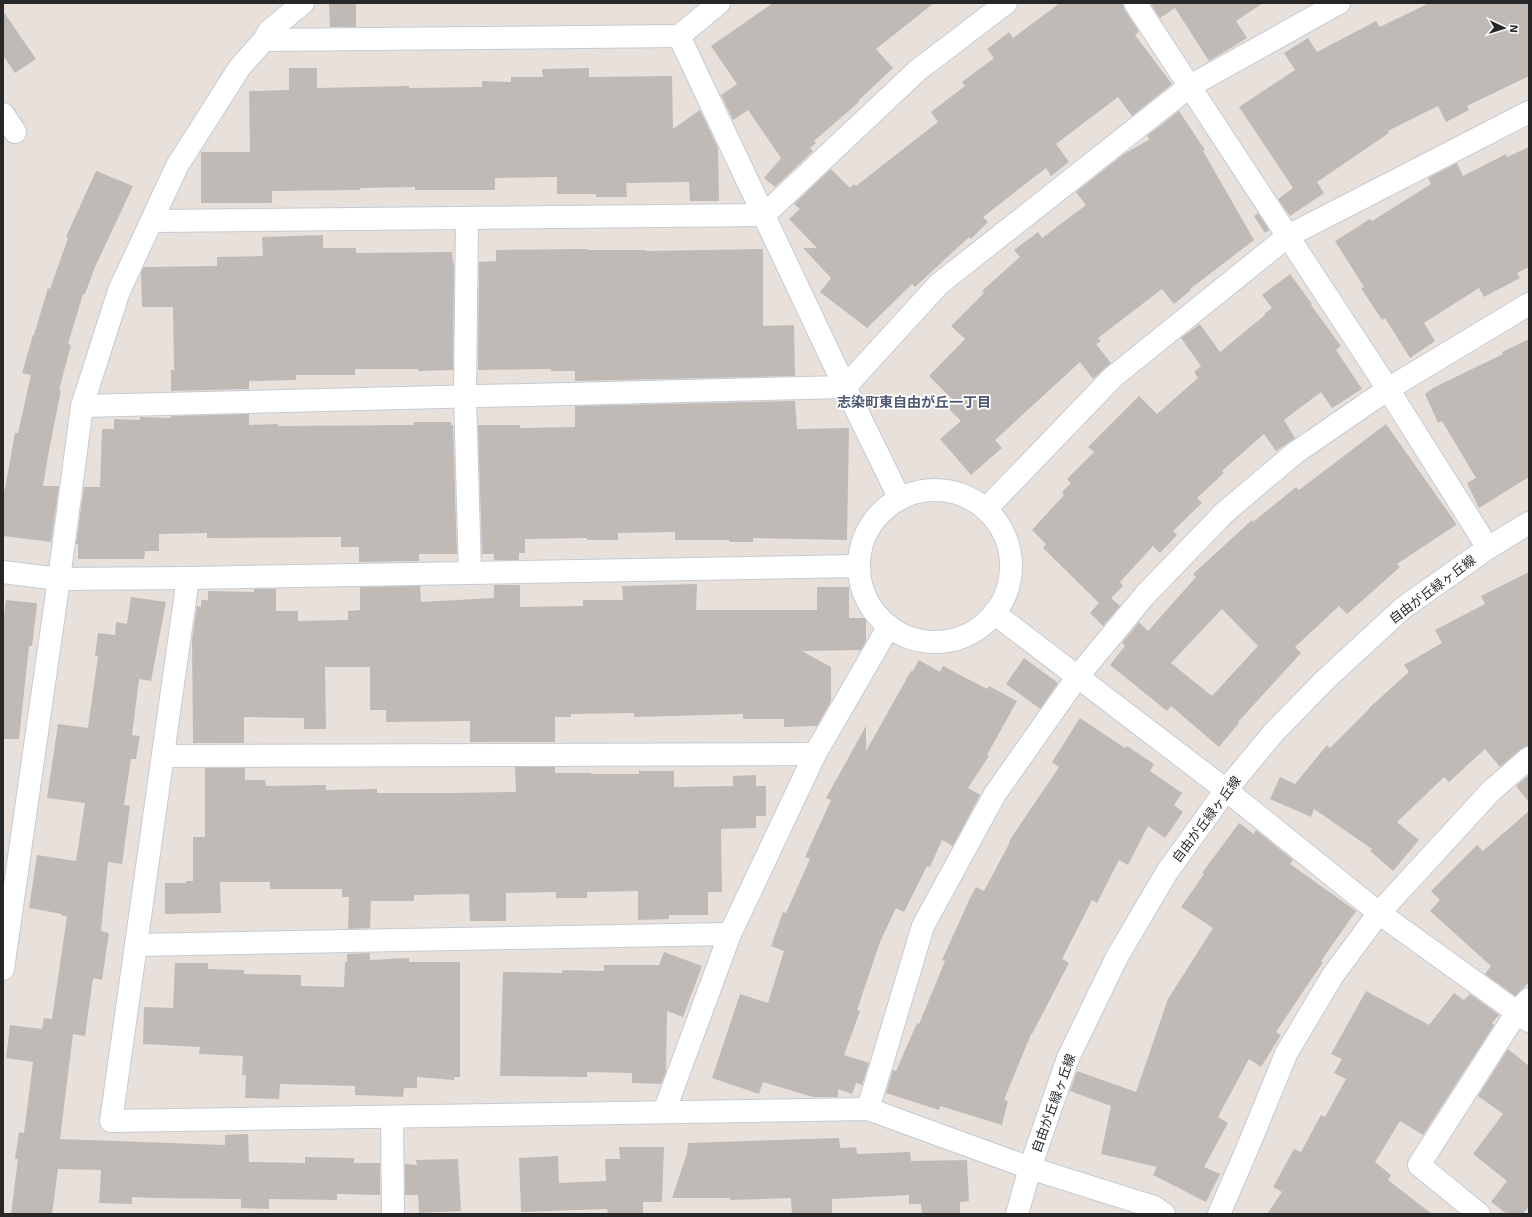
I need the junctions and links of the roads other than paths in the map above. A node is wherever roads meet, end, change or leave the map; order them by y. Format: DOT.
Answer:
graph roads {
  1 [pos="303,3"];
  2 [pos="719,3"];
  3 [pos="1006,3"];
  4 [pos="1135,3"];
  5 [pos="1339,3"];
  6 [pos="679,36"];
  7 [pos="264,40"];
  8 [pos="1190,86"];
  9 [pos="1529,112"];
  10 [pos="3,114"];
  11 [pos="15,132"];
  12 [pos="764,215"];
  13 [pos="467,218"];
  14 [pos="152,221"];
  15 [pos="1288,236"];
  16 [pos="1529,304"];
  17 [pos="845,387"];
  18 [pos="1388,389"];
  19 [pos="466,396"];
  20 [pos="82,406"];
  21 [pos="900,499"];
  22 [pos="986,509"];
  23 [pos="1529,523"];
  24 [pos="1488,548"];
  25 [pos="859,566"];
  26 [pos="3,572"];
  27 [pos="470,573"];
  28 [pos="188,578"];
  29 [pos="59,579"];
  30 [pos="994,613"];
  31 [pos="889,626"];
  32 [pos="1078,676"];
  33 [pos="815,754"];
  34 [pos="163,756"];
  35 [pos="1529,758"];
  36 [pos="1226,790"];
  37 [pos="1379,913"];
  38 [pos="730,934"];
  39 [pos="136,944"];
  40 [pos="3,969"];
  41 [pos="1525,1011"];
  42 [pos="868,1109"];
  43 [pos="664,1112"];
  44 [pos="392,1116"];
  45 [pos="1030,1168"];
  46 [pos="393,1214"];
  47 [pos="1017,1214"];
  48 [pos="1164,1214"];
  49 [pos="1219,1214"];
  50 [pos="1479,1214"];
  1 -- 7 [label="street"];
  2 -- 6 [label="street"];
  3 -- 12 [label="street"];
  4 -- 8 [label="street"];
  5 -- 8 [label="street"];
  6 -- 7 [label="street"];
  6 -- 12 [label="street"];
  7 -- 14 [label="street"];
  8 -- 15 [label="street"];
  8 -- 17 [label="street"];
  9 -- 15 [label="street"];
  10 -- 11 [label="street"];
  12 -- 13 [label="street"];
  12 -- 17 [label="street"];
  13 -- 14 [label="street"];
  13 -- 19 [label="street"];
  14 -- 20 [label="street"];
  15 -- 18 [label="street"];
  15 -- 22 [label="street"];
  16 -- 18 [label="street"];
  17 -- 19 [label="street"];
  17 -- 21 [label="street"];
  18 -- 24 [label="street"];
  18 -- 32 [label="street"];
  19 -- 20 [label="street"];
  19 -- 27 [label="street"];
  20 -- 29 [label="street"];
  21 -- 22 [label="street"];
  21 -- 25 [label="street"];
  22 -- 30 [label="street"];
  23 -- 24 [label="street, 自由が丘緑ヶ丘線"];
  24 -- 36 [label="street, 自由が丘緑ヶ丘線"];
  25 -- 27 [label="street"];
  25 -- 31 [label="street"];
  26 -- 29 [label="street"];
  27 -- 28 [label="street"];
  28 -- 29 [label="street"];
  28 -- 34 [label="street"];
  29 -- 40 [label="street"];
  30 -- 31 [label="street"];
  30 -- 32 [label="street"];
  31 -- 33 [label="street"];
  32 -- 36 [label="street"];
  32 -- 42 [label="street"];
  33 -- 34 [label="street"];
  33 -- 38 [label="street"];
  34 -- 39 [label="street"];
  35 -- 37 [label="street"];
  36 -- 37 [label="street"];
  36 -- 45 [label="street, 自由が丘緑ヶ丘線"];
  37 -- 41 [label="street"];
  37 -- 49 [label="street"];
  38 -- 39 [label="street"];
  38 -- 43 [label="street"];
  39 -- 44 [label="street"];
  41 -- 50 [label="street"];
  42 -- 43 [label="street"];
  42 -- 45 [label="street"];
  43 -- 44 [label="street"];
  44 -- 46 [label="street"];
  45 -- 47 [label="street, 自由が丘緑ヶ丘線"];
  45 -- 48 [label="street"];
}
